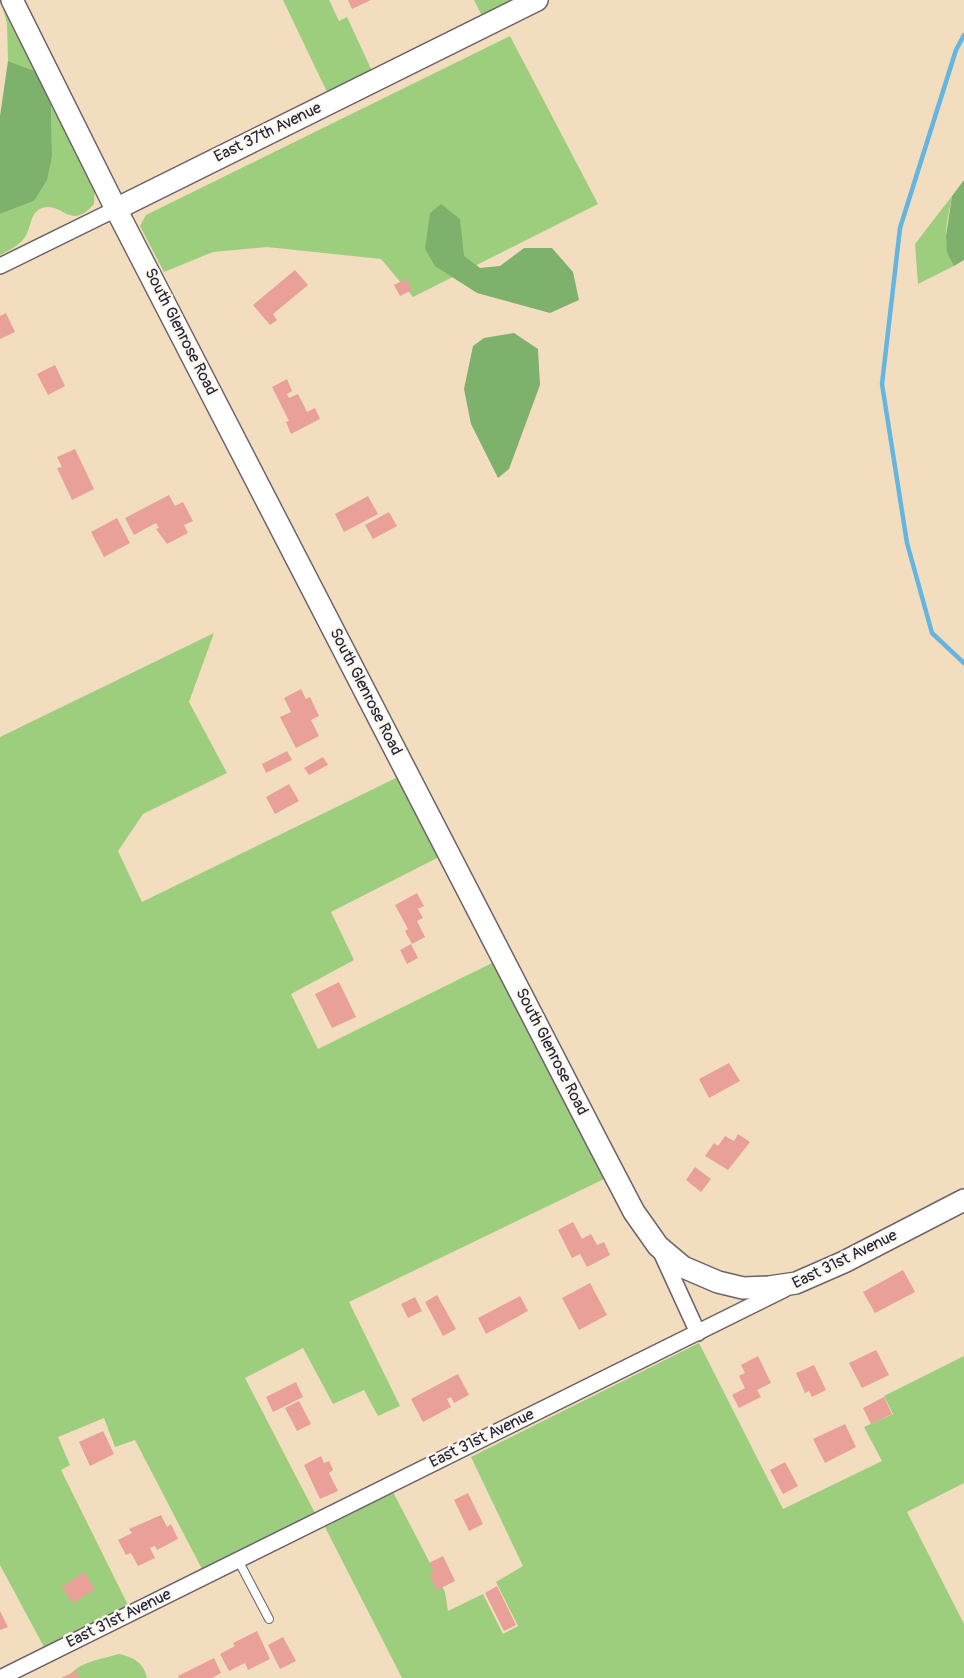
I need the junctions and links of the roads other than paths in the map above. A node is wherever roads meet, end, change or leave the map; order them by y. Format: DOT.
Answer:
graph roads {
  1 [pos="12,0"];
  2 [pos="537,0"];
  3 [pos="116,209"];
  4 [pos="0,266"];
  5 [pos="964,1200"];
  6 [pos="658,1246"];
  7 [pos="796,1283"];
  8 [pos="698,1332"];
  9 [pos="238,1560"];
  10 [pos="269,1619"];
  11 [pos="0,1678"];
  1 -- 3 [label="street, South Glenrose Road"];
  2 -- 3 [label="street, East 37th Avenue"];
  3 -- 4 [label="street, East 37th Avenue"];
  3 -- 6 [label="street, South Glenrose Road"];
  5 -- 7 [label="street, East 31st Avenue"];
  6 -- 7 [label="street, South Glenrose Road"];
  6 -- 8 [label="street"];
  7 -- 8 [label="street, East 31st Avenue"];
  8 -- 9 [label="street, East 31st Avenue"];
  9 -- 10 [label="lane"];
  9 -- 11 [label="street, East 31st Avenue"];
}
